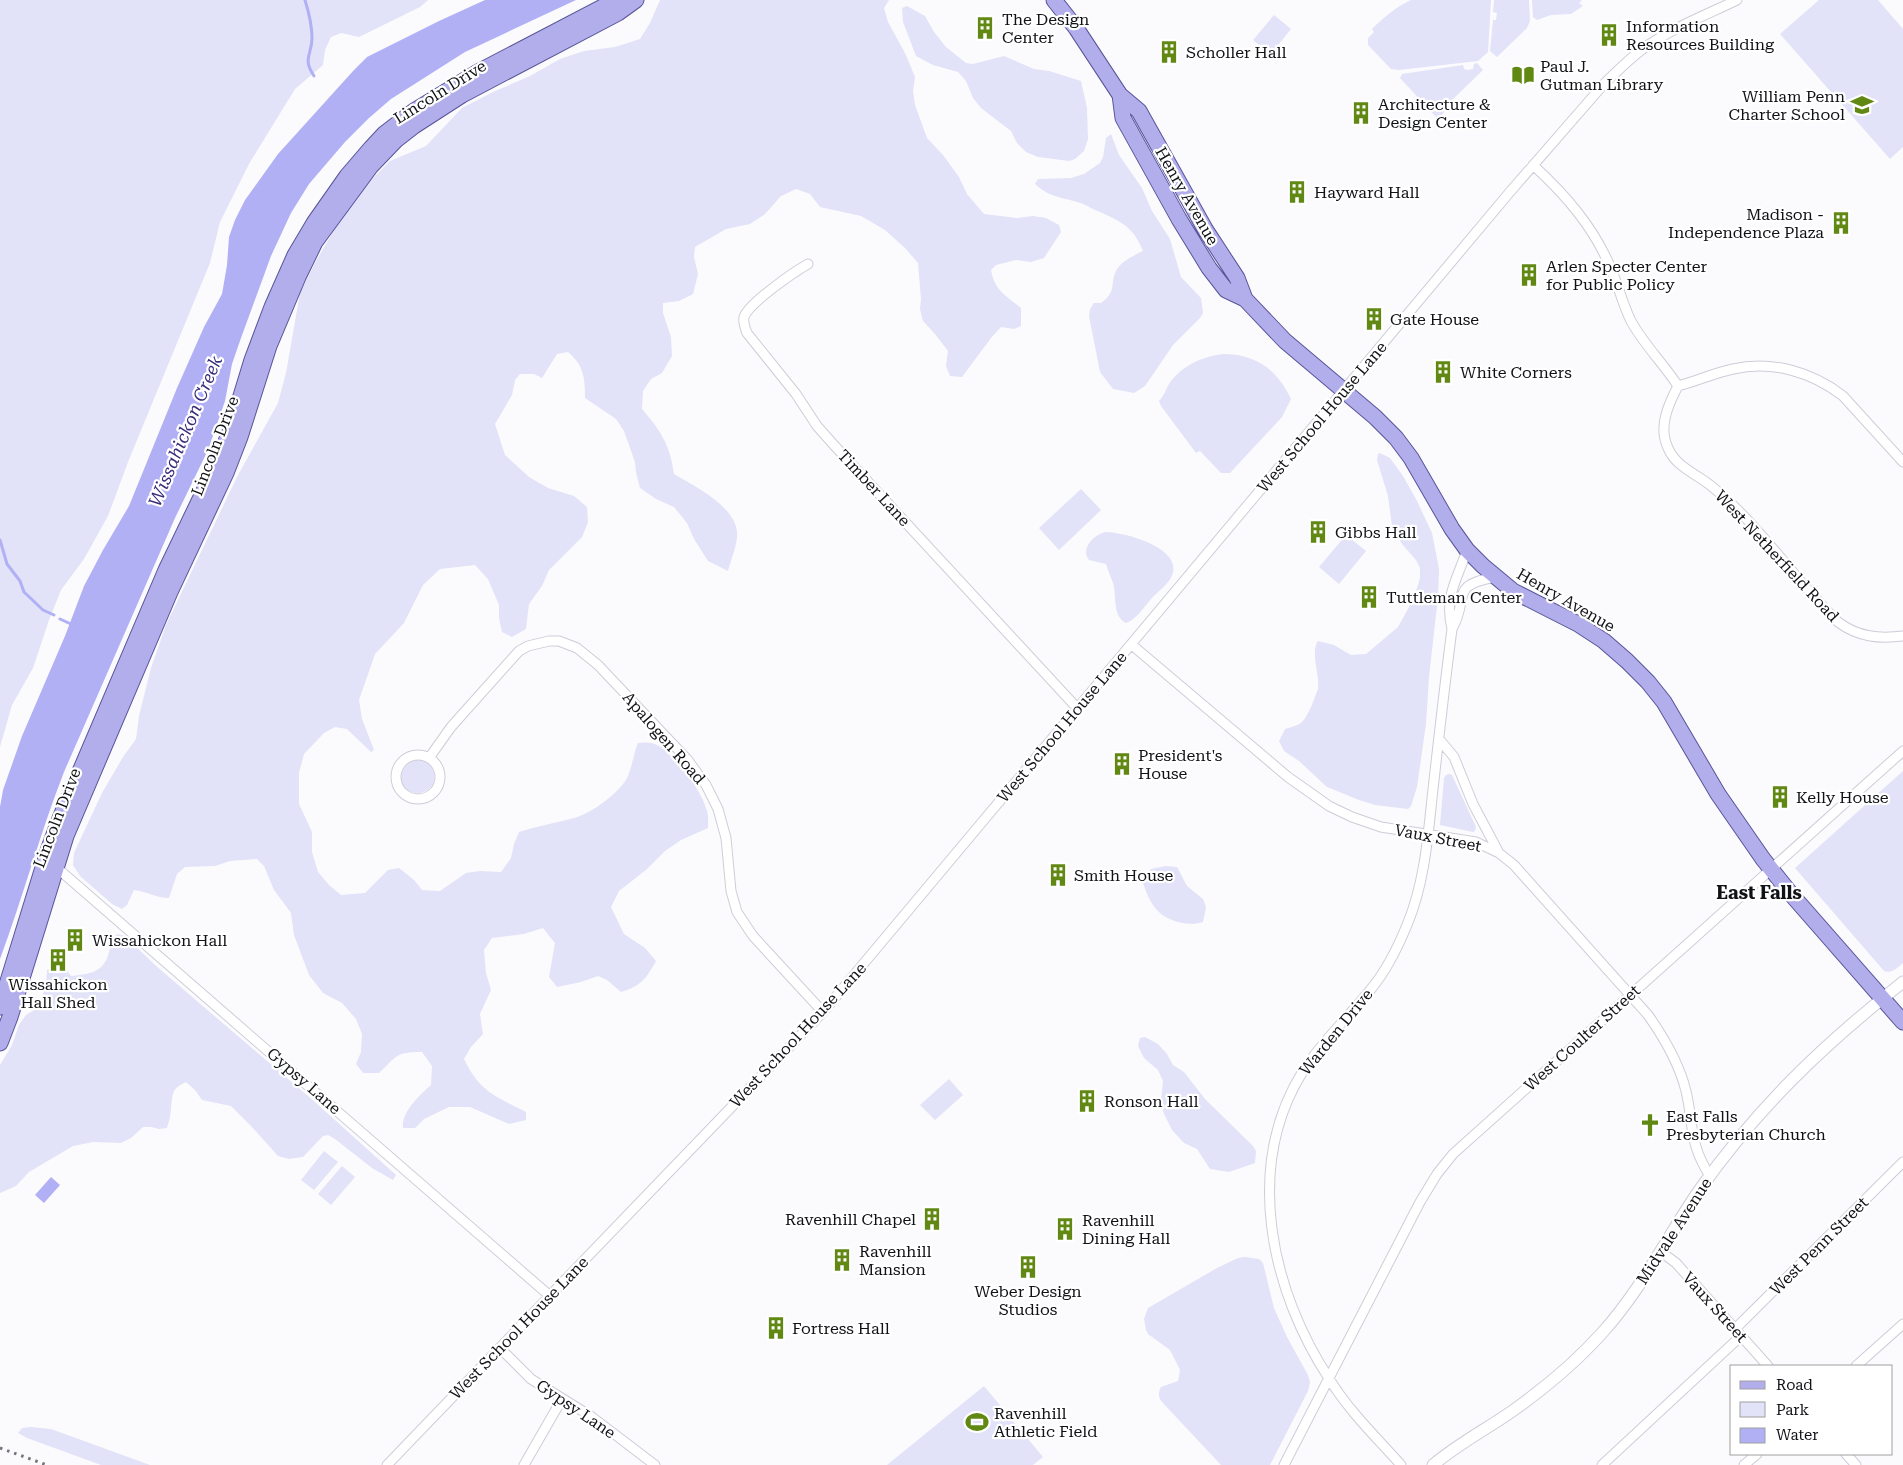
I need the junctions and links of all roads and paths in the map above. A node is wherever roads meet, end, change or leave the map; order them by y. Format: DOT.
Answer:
graph roads {
  1 [pos="616,0"];
  2 [pos="636,0"];
  3 [pos="1054,0"];
  4 [pos="1737,0"];
  5 [pos="1533,165"];
  6 [pos="808,264"];
  7 [pos="1678,386"];
  8 [pos="1344,391"];
  9 [pos="1903,462"];
  10 [pos="1467,550"];
  11 [pos="1494,577"];
  12 [pos="1452,629"];
  13 [pos="1903,636"];
  14 [pos="1132,645"];
  15 [pos="1078,709"];
  16 [pos="1438,739"];
  17 [pos="1903,751"];
  18 [pos="429,758"];
  19 [pos="1428,834"];
  20 [pos="1499,853"];
  21 [pos="56,867"];
  22 [pos="1771,869"];
  23 [pos="1903,982"];
  24 [pos="1630,995"];
  25 [pos="1882,998"];
  26 [pos="0,1007"];
  27 [pos="823,1012"];
  28 [pos="1903,1022"];
  29 [pos="0,1043"];
  30 [pos="1903,1162"];
  31 [pos="1710,1176"];
  32 [pos="1660,1252"];
  33 [pos="550,1296"];
  34 [pos="1903,1324"];
  35 [pos="1738,1333"];
  36 [pos="500,1348"];
  37 [pos="1767,1365"];
  38 [pos="1857,1365"];
  39 [pos="1329,1380"];
  40 [pos="562,1399"];
  41 [pos="1756,1455"];
  42 [pos="1847,1455"];
  43 [pos="644,1462"];
  44 [pos="388,1465"];
  45 [pos="524,1465"];
  46 [pos="655,1465"];
  47 [pos="1284,1465"];
  48 [pos="1401,1465"];
  49 [pos="1433,1465"];
  50 [pos="1602,1465"];
  51 [pos="1744,1465"];
  52 [pos="1856,1465"];
  1 -- 26 [label="main road, Lincoln Drive"];
  2 -- 21 [label="main road, Lincoln Drive"];
  3 -- 8 [label="main road, Henry Avenue"];
  4 -- 5 [label="street, West School House Lane"];
  5 -- 7 [label="street"];
  5 -- 8 [label="street, West School House Lane"];
  6 -- 15 [label="street, Timber Lane"];
  7 -- 9 [label="street"];
  7 -- 13 [label="street, West Netherfield Road"];
  8 -- 10 [label="main road, Henry Avenue"];
  8 -- 14 [label="street, West School House Lane"];
  10 -- 11 [label="main road, Henry Avenue"];
  10 -- 12 [label="street, Warden Drive"];
  11 -- 12 [label="street, Warden Drive"];
  11 -- 22 [label="main road, Henry Avenue"];
  12 -- 16 [label="street, Warden Drive"];
  14 -- 15 [label="street, West School House Lane"];
  14 -- 19 [label="street, Vaux Street"];
  15 -- 27 [label="street, West School House Lane"];
  16 -- 19 [label="street, Warden Drive"];
  16 -- 20 [label="street"];
  17 -- 22 [label="street, West Coulter Street"];
  18 -- 18 [label="street"];
  18 -- 27 [label="street, Apalogen Road"];
  19 -- 20 [label="street, Vaux Street"];
  19 -- 39 [label="street, Warden Drive"];
  20 -- 24 [label="street, Vaux Street"];
  21 -- 29 [label="main road, Lincoln Drive"];
  21 -- 33 [label="street, Gypsy Lane"];
  22 -- 24 [label="street, West Coulter Street"];
  22 -- 25 [label="main road, Henry Avenue"];
  23 -- 25 [label="street, Midvale Avenue"];
  24 -- 31 [label="street, Vaux Street"];
  24 -- 39 [label="street, West Coulter Street"];
  25 -- 28 [label="main road, Henry Avenue"];
  25 -- 31 [label="street, Midvale Avenue"];
  27 -- 33 [label="street, West School House Lane"];
  30 -- 35 [label="street, West Penn Street"];
  31 -- 32 [label="street, Midvale Avenue"];
  32 -- 35 [label="street, Vaux Street"];
  32 -- 49 [label="street, Midvale Avenue"];
  33 -- 36 [label="street, West School House Lane"];
  34 -- 38 [label="street"];
  35 -- 37 [label="street, Vaux Street"];
  35 -- 50 [label="street, West Penn Street"];
  36 -- 40 [label="street, Gypsy Lane"];
  36 -- 44 [label="street, West School House Lane"];
  39 -- 47 [label="street, West Coulter Street"];
  39 -- 48 [label="street, Warden Drive"];
  40 -- 43 [label="street, Gypsy Lane"];
  40 -- 45 [label="street"];
  41 -- 51 [label="street"];
  42 -- 52 [label="street"];
  43 -- 46 [label="street, Gypsy Lane"];
}
